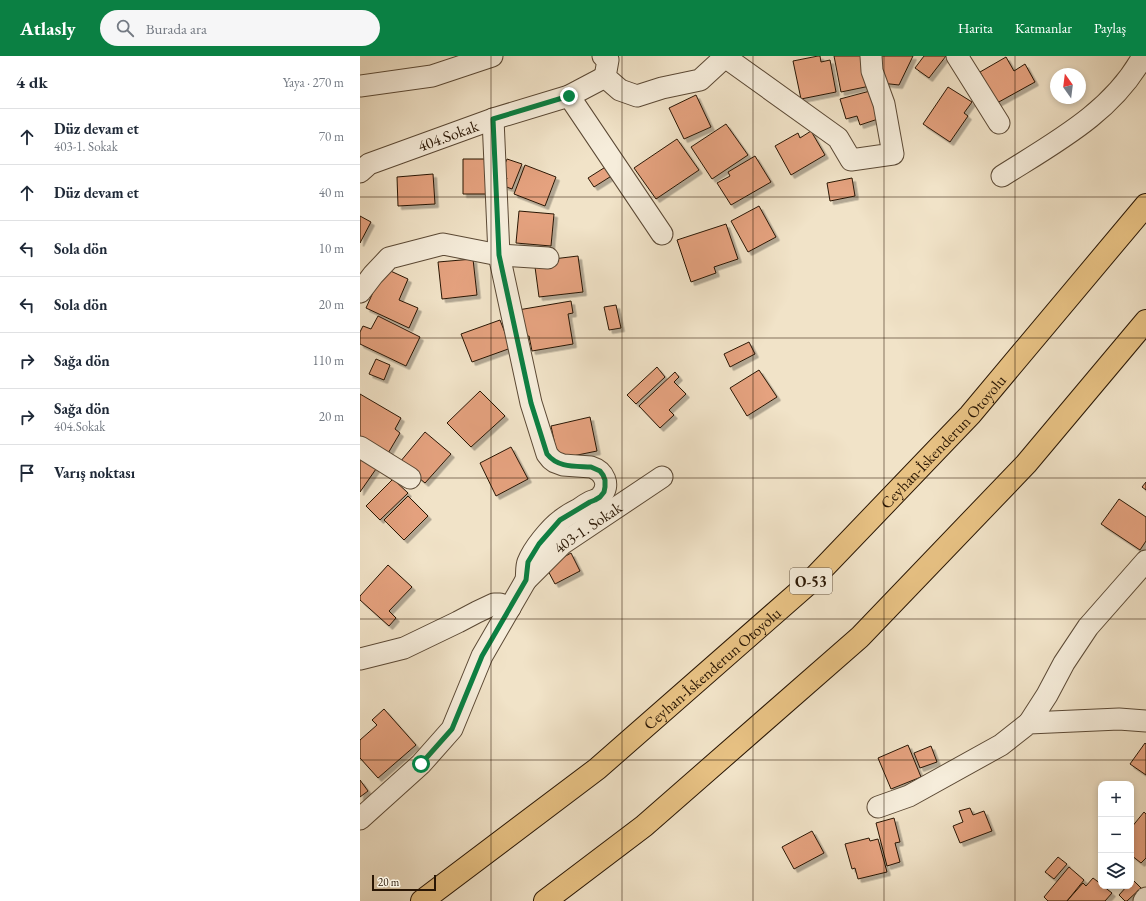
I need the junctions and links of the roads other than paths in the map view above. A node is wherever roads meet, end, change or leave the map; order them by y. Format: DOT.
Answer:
graph roads {
  1 [pos="492,56"];
  2 [pos="604,56"];
  3 [pos="726,56"];
  4 [pos="871,56"];
  5 [pos="957,56"];
  6 [pos="1143,56"];
  7 [pos="605,77"];
  8 [pos="360,86"];
  9 [pos="569,96"];
  10 [pos="493,119"];
  11 [pos="999,123"];
  12 [pos="360,172"];
  13 [pos="1002,176"];
  14 [pos="1146,205"];
  15 [pos="662,234"];
  16 [pos="499,255"];
  17 [pos="548,258"];
  18 [pos="360,292"];
  19 [pos="1146,320"];
  20 [pos="360,447"];
  21 [pos="662,477"];
  22 [pos="410,478"];
  23 [pos="1146,561"];
  24 [pos="526,580"];
  25 [pos="510,608"];
  26 [pos="360,659"];
  27 [pos="1146,722"];
  28 [pos="1029,723"];
  29 [pos="878,807"];
  30 [pos="360,819"];
  31 [pos="1146,898"];
  32 [pos="422,901"];
  33 [pos="545,901"];
  34 [pos="1144,901"];
  1 -- 8 [label="street"];
  2 -- 7 [label="street"];
  3 -- 4 [label="street"];
  3 -- 7 [label="street"];
  5 -- 11 [label="street"];
  6 -- 13 [label="street"];
  7 -- 9 [label="street, 404.Sokak"];
  9 -- 10 [label="street, 404.Sokak"];
  9 -- 15 [label="street"];
  10 -- 12 [label="street, 404.Sokak"];
  10 -- 16 [label="street"];
  14 -- 32 [label="highway, Ceyhan-İskenderun Otoyolu / O-53"];
  16 -- 17 [label="street"];
  16 -- 18 [label="street"];
  16 -- 24 [label="street"];
  19 -- 33 [label="highway"];
  20 -- 22 [label="street"];
  21 -- 24 [label="street, 403-1. Sokak"];
  23 -- 28 [label="street"];
  24 -- 25 [label="street, 403-1. Sokak"];
  25 -- 26 [label="street"];
  25 -- 30 [label="street, 403-1. Sokak"];
  27 -- 28 [label="street"];
  28 -- 29 [label="street"];
  31 -- 34 [label="street"];
}
